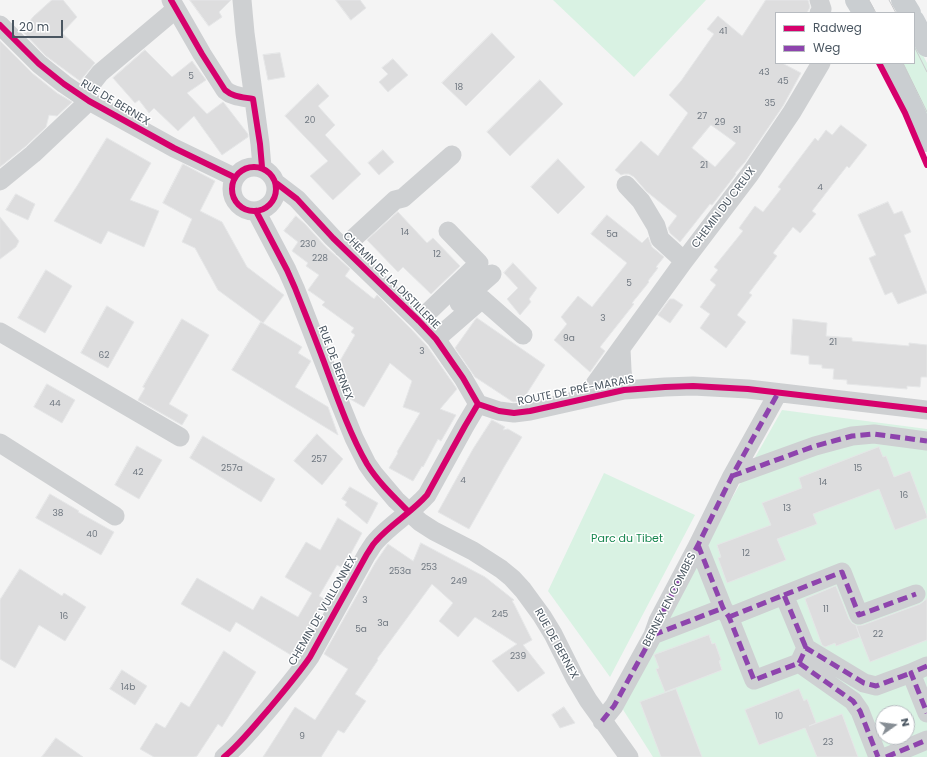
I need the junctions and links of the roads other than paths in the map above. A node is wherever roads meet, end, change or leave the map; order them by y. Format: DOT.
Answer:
graph roads {
  1 [pos="242,0"];
  2 [pos="819,0"];
  3 [pos="856,0"];
  4 [pos="902,0"];
  5 [pos="174,4"];
  6 [pos="820,12"];
  7 [pos="863,12"];
  8 [pos="909,12"];
  9 [pos="915,23"];
  10 [pos="0,24"];
  11 [pos="927,46"];
  12 [pos="819,64"];
  13 [pos="891,64"];
  14 [pos="85,98"];
  15 [pos="253,99"];
  16 [pos="927,141"];
  17 [pos="452,155"];
  18 [pos="262,167"];
  19 [pos="234,177"];
  20 [pos="0,181"];
  21 [pos="276,183"];
  22 [pos="626,185"];
  23 [pos="256,211"];
  24 [pos="448,231"];
  25 [pos="343,248"];
  26 [pos="684,261"];
  27 [pos="492,274"];
  28 [pos="428,330"];
  29 [pos="0,332"];
  30 [pos="523,335"];
  31 [pos="621,349"];
  32 [pos="624,390"];
  33 [pos="778,392"];
  34 [pos="592,397"];
  35 [pos="478,404"];
  36 [pos="927,410"];
  37 [pos="180,437"];
  38 [pos="927,442"];
  39 [pos="0,443"];
  40 [pos="732,476"];
  41 [pos="409,512"];
  42 [pos="115,516"];
  43 [pos="698,545"];
  44 [pos="916,594"];
  45 [pos="784,595"];
  46 [pos="726,612"];
  47 [pos="653,635"];
  48 [pos="802,656"];
  49 [pos="919,670"];
  50 [pos="927,713"];
  51 [pos="602,721"];
  52 [pos="927,740"];
  53 [pos="224,757"];
  54 [pos="629,757"];
  55 [pos="878,757"];
  56 [pos="886,757"];
  1 -- 15 [label="street"];
  2 -- 6 [label="street"];
  3 -- 7 [label="main road"];
  4 -- 8 [label="main road"];
  5 -- 14 [label="street"];
  5 -- 15 [label="street"];
  9 -- 11 [label="main road"];
  10 -- 14 [label="street, RUE DE BERNEX"];
  12 -- 26 [label="street, CHEMIN DU CREUX"];
  13 -- 16 [label="main road"];
  14 -- 19 [label="street, RUE DE BERNEX"];
  14 -- 20 [label="street"];
  15 -- 18 [label="street"];
  17 -- 25 [label="street"];
  18 -- 19 [label="street"];
  18 -- 21 [label="street"];
  19 -- 23 [label="street"];
  21 -- 23 [label="street"];
  21 -- 25 [label="street, CHEMIN DE LA DISTILLERIE"];
  22 -- 26 [label="street"];
  23 -- 41 [label="street, RUE DE BERNEX"];
  24 -- 28 [label="street"];
  25 -- 28 [label="street, CHEMIN DE LA DISTILLERIE"];
  26 -- 31 [label="street, CHEMIN DU CREUX"];
  27 -- 28 [label="street"];
  28 -- 30 [label="street"];
  28 -- 35 [label="street, CHEMIN DE LA DISTILLERIE"];
  29 -- 37 [label="street"];
  31 -- 32 [label="street"];
  31 -- 34 [label="street, CHEMIN DU CREUX"];
  32 -- 33 [label="street, ROUTE DE PRÉ-MARAIS"];
  32 -- 34 [label="street, ROUTE DE PRÉ-MARAIS"];
  33 -- 36 [label="street, ROUTE DE PRÉ-MARAIS"];
  33 -- 40 [label="street, BERNEX EN COMBES"];
  34 -- 35 [label="street, ROUTE DE PRÉ-MARAIS"];
  35 -- 41 [label="street"];
  38 -- 40 [label="street"];
  39 -- 42 [label="street"];
  40 -- 43 [label="street, BERNEX EN COMBES"];
  41 -- 51 [label="street, RUE DE BERNEX"];
  41 -- 53 [label="street, CHEMIN DE VUILLONNEX"];
  43 -- 46 [label="street"];
  43 -- 47 [label="street, BERNEX EN COMBES"];
  44 -- 45 [label="street"];
  45 -- 46 [label="street"];
  45 -- 48 [label="street"];
  46 -- 47 [label="street"];
  46 -- 48 [label="street"];
  47 -- 51 [label="street, BERNEX EN COMBES"];
  48 -- 49 [label="street"];
  48 -- 55 [label="street"];
  49 -- 50 [label="street"];
  51 -- 54 [label="street, RUE DE BERNEX"];
  52 -- 56 [label="street"];
}
